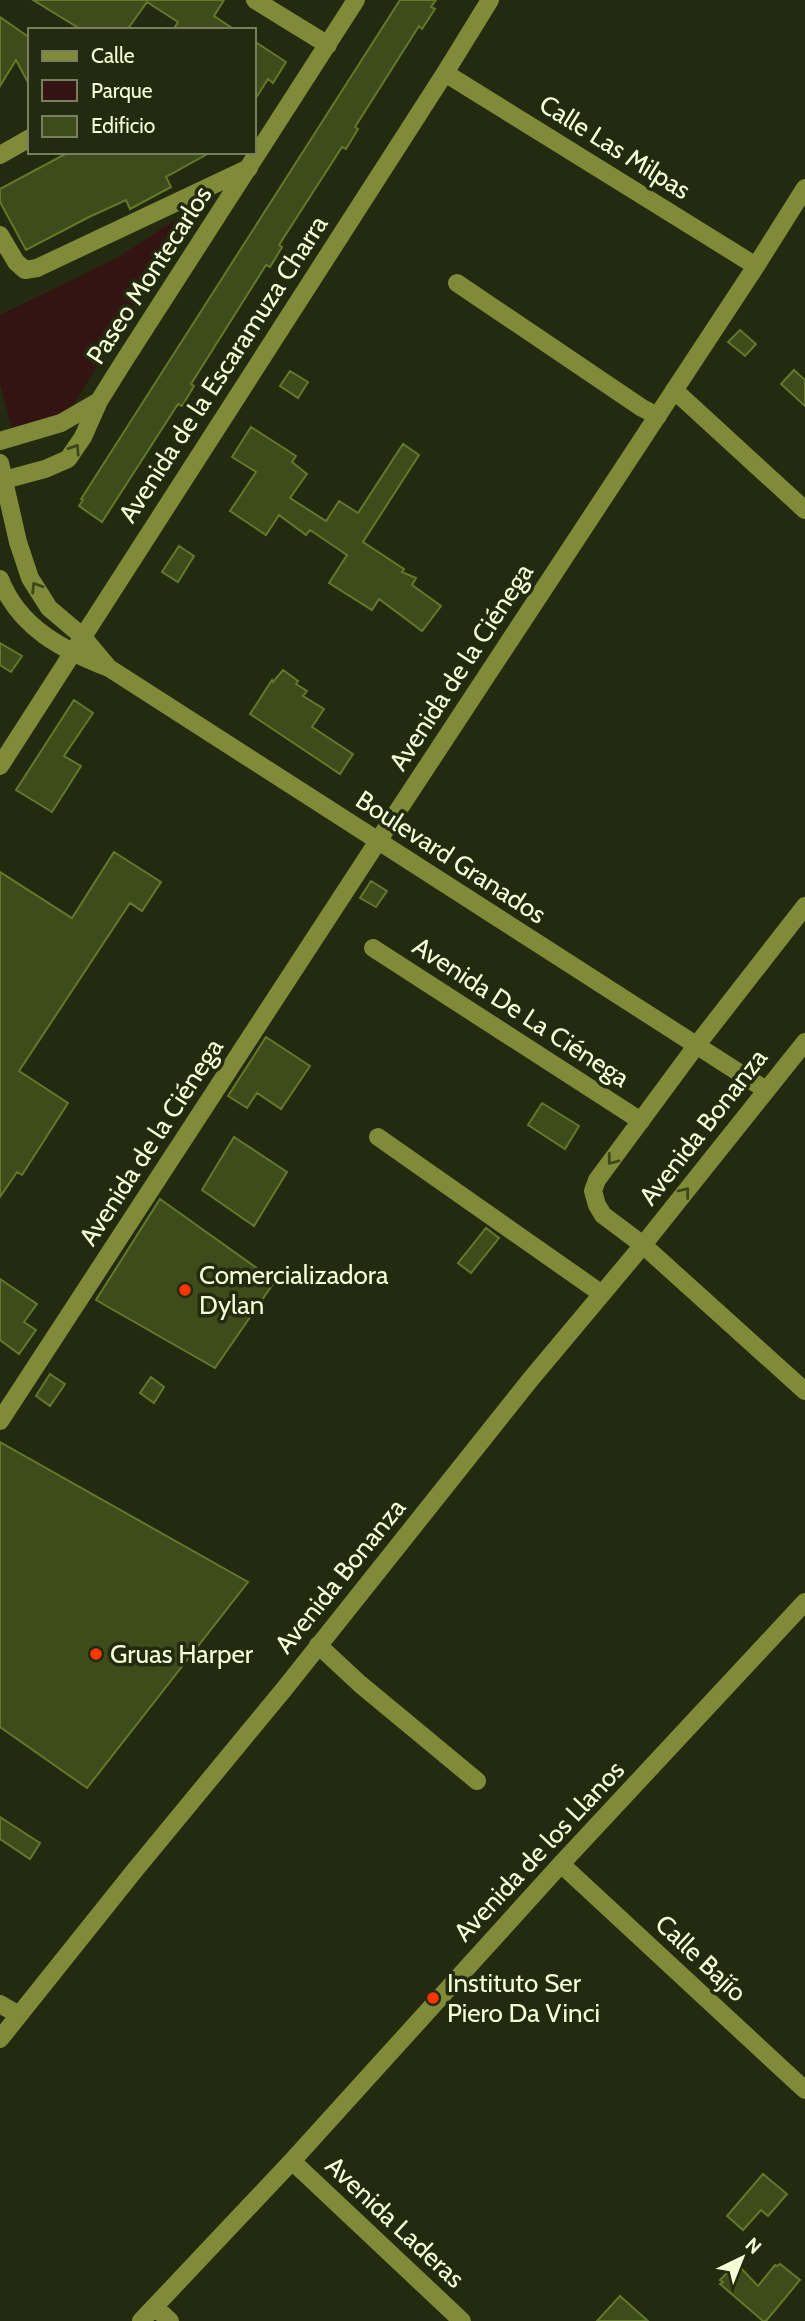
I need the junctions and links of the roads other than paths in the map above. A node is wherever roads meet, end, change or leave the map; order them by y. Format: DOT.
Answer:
graph roads {
  1 [pos="255,0"];
  2 [pos="356,0"];
  3 [pos="490,0"];
  4 [pos="328,46"];
  5 [pos="445,72"];
  6 [pos="28,139"];
  7 [pos="0,155"];
  8 [pos="249,168"];
  9 [pos="805,188"];
  10 [pos="0,235"];
  11 [pos="756,266"];
  12 [pos="457,283"];
  13 [pos="674,390"];
  14 [pos="99,401"];
  15 [pos="658,416"];
  16 [pos="0,441"];
  17 [pos="1,474"];
  18 [pos="805,510"];
  19 [pos="0,579"];
  20 [pos="82,636"];
  21 [pos="71,653"];
  22 [pos="109,668"];
  23 [pos="0,766"];
  24 [pos="378,841"];
  25 [pos="805,906"];
  26 [pos="373,948"];
  27 [pos="805,1042"];
  28 [pos="696,1046"];
  29 [pos="766,1090"];
  30 [pos="641,1121"];
  31 [pos="378,1137"];
  32 [pos="643,1245"];
  33 [pos="602,1294"];
  34 [pos="805,1391"];
  35 [pos="2,1416"];
  36 [pos="805,1602"];
  37 [pos="318,1645"];
  38 [pos="477,1781"];
  39 [pos="561,1864"];
  40 [pos="0,2004"];
  41 [pos="19,2015"];
  42 [pos="0,2039"];
  43 [pos="805,2090"];
  44 [pos="292,2161"];
  45 [pos="155,2307"];
  46 [pos="141,2321"];
  47 [pos="170,2321"];
  48 [pos="462,2321"];
  1 -- 4 [label="street"];
  2 -- 4 [label="street, Paseo Montecarlos"];
  3 -- 5 [label="street, Avenida de la Escaramuza Charra"];
  4 -- 8 [label="street, Paseo Montecarlos"];
  5 -- 11 [label="street, Calle Las Milpas"];
  5 -- 20 [label="street, Avenida de la Escaramuza Charra"];
  6 -- 7 [label="street"];
  8 -- 10 [label="street"];
  8 -- 14 [label="street, Paseo Montecarlos"];
  9 -- 11 [label="street, Avenida de la Ciénega"];
  11 -- 13 [label="street, Avenida de la Ciénega"];
  12 -- 15 [label="street"];
  13 -- 15 [label="street, Avenida de la Ciénega"];
  13 -- 18 [label="street"];
  14 -- 16 [label="street, Paseo Montecarlos"];
  17 -- 14 [label="street, Paseo Montecarlos, one-way"];
  15 -- 24 [label="street, Avenida de la Ciénega"];
  20 -- 17 [label="street, Boulevard Granados, one-way"];
  19 -- 21 [label="street, Boulevard Granados"];
  20 -- 21 [label="street, Avenida de la Escaramuza Charra"];
  20 -- 22 [label="street, Boulevard Granados"];
  21 -- 22 [label="street, Boulevard Granados"];
  21 -- 23 [label="street, Avenida de la Escaramuza Charra"];
  22 -- 24 [label="street, Boulevard Granados"];
  24 -- 28 [label="street, Boulevard Granados"];
  24 -- 35 [label="street, Avenida de la Ciénega"];
  25 -- 28 [label="street, Avenida Bonanza"];
  26 -- 30 [label="street, Avenida De La Ciénega"];
  27 -- 29 [label="street, Avenida Bonanza"];
  28 -- 29 [label="street, Boulevard Granados"];
  28 -- 30 [label="street, Avenida Bonanza"];
  32 -- 29 [label="street, Avenida Bonanza, one-way"];
  30 -- 32 [label="street, Avenida Bonanza, one-way"];
  31 -- 33 [label="street"];
  32 -- 33 [label="street, Avenida Bonanza"];
  32 -- 34 [label="street"];
  33 -- 37 [label="street, Avenida Bonanza"];
  36 -- 39 [label="street, Avenida de los Llanos"];
  37 -- 38 [label="street"];
  37 -- 41 [label="street, Avenida Bonanza"];
  39 -- 43 [label="street, Calle Bajío"];
  39 -- 44 [label="street, Avenida de los Llanos"];
  40 -- 41 [label="street"];
  41 -- 42 [label="street, Avenida Bonanza"];
  44 -- 45 [label="street, Avenida de los Llanos"];
  44 -- 48 [label="street, Avenida Laderas"];
  45 -- 46 [label="street, Avenida de los Llanos"];
  45 -- 47 [label="street"];
}
